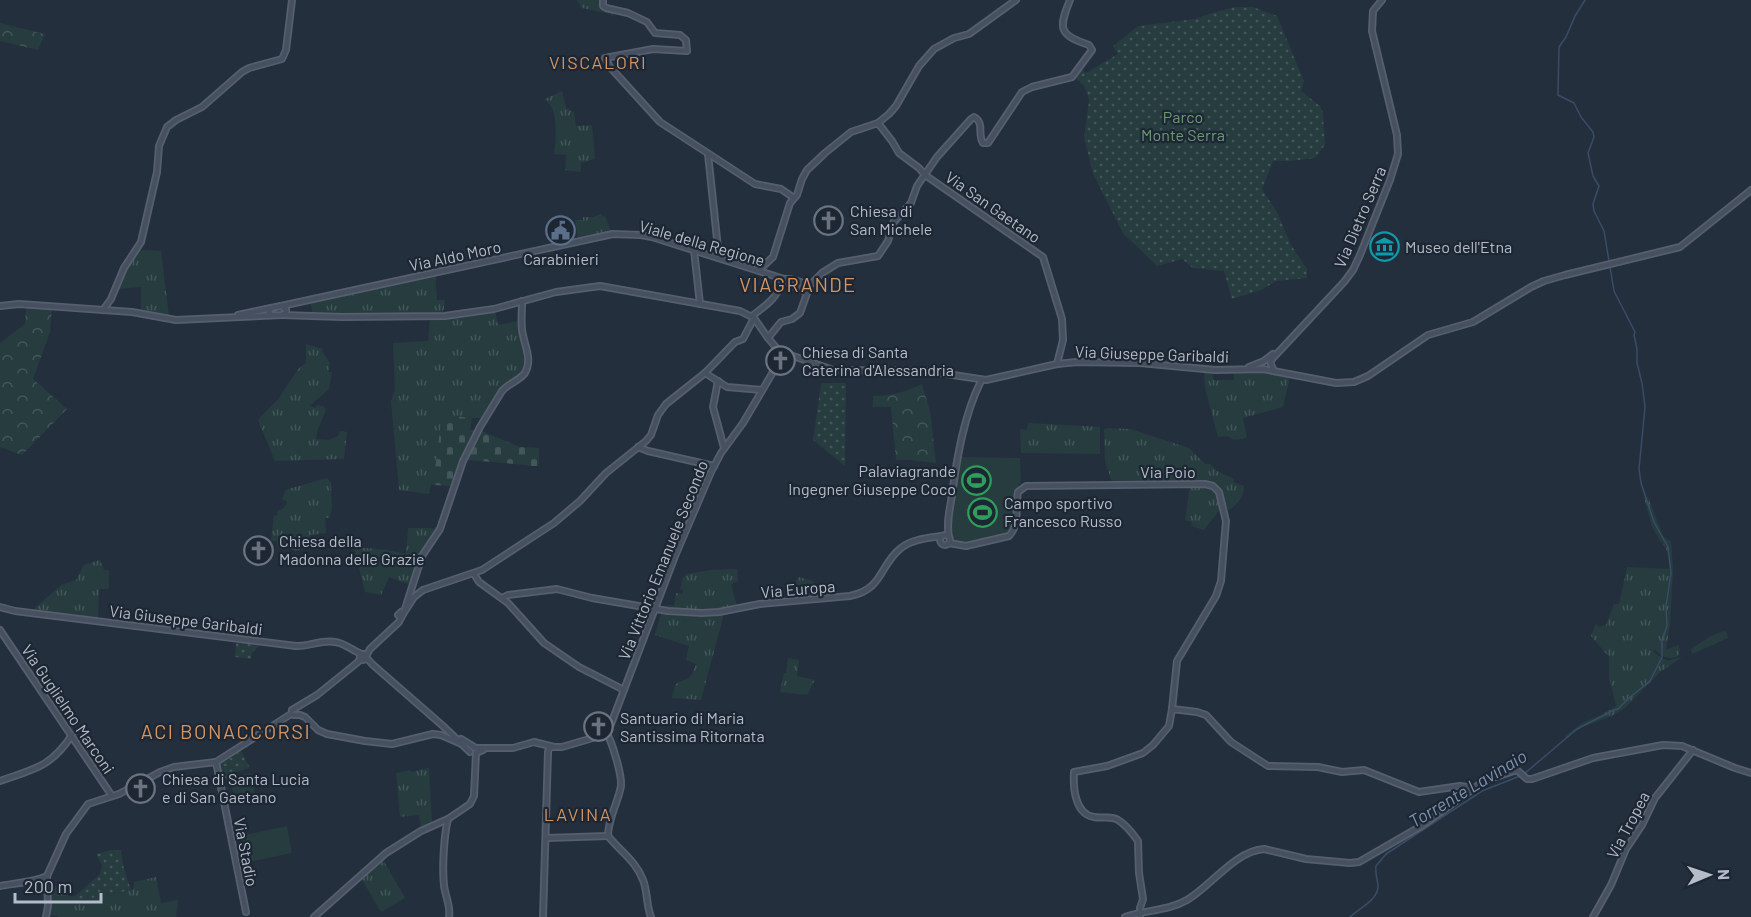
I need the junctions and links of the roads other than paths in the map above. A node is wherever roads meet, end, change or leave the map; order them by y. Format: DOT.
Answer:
graph roads {
  1 [pos="292,0"];
  2 [pos="603,0"];
  3 [pos="1016,0"];
  4 [pos="1070,0"];
  5 [pos="1382,0"];
  6 [pos="878,123"];
  7 [pos="708,154"];
  8 [pos="925,175"];
  9 [pos="1751,190"];
  10 [pos="794,197"];
  11 [pos="613,234"];
  12 [pos="694,250"];
  13 [pos="719,258"];
  14 [pos="759,270"];
  15 [pos="784,279"];
  16 [pos="810,285"];
  17 [pos="807,294"];
  18 [pos="522,301"];
  19 [pos="301,302"];
  20 [pos="516,303"];
  21 [pos="700,304"];
  22 [pos="0,306"];
  23 [pos="281,306"];
  24 [pos="271,308"];
  25 [pos="103,310"];
  26 [pos="286,310"];
  27 [pos="271,315"];
  28 [pos="282,315"];
  29 [pos="302,315"];
  30 [pos="753,317"];
  31 [pos="171,319"];
  32 [pos="521,322"];
  33 [pos="768,338"];
  34 [pos="779,351"];
  35 [pos="1278,351"];
  36 [pos="1264,361"];
  37 [pos="1270,362"];
  38 [pos="1057,364"];
  39 [pos="1242,369"];
  40 [pos="1263,369"];
  41 [pos="1274,371"];
  42 [pos="705,373"];
  43 [pos="974,379"];
  44 [pos="992,379"];
  45 [pos="718,381"];
  46 [pos="981,381"];
  47 [pos="762,390"];
  48 [pos="973,396"];
  49 [pos="638,447"];
  50 [pos="724,448"];
  51 [pos="714,466"];
  52 [pos="948,519"];
  53 [pos="942,536"];
  54 [pos="922,539"];
  55 [pos="949,539"];
  56 [pos="941,543"];
  57 [pos="472,574"];
  58 [pos="410,598"];
  59 [pos="502,598"];
  60 [pos="655,609"];
  61 [pos="1,610"];
  62 [pos="0,630"];
  63 [pos="2,637"];
  64 [pos="364,656"];
  65 [pos="624,690"];
  66 [pos="1172,709"];
  67 [pos="291,714"];
  68 [pos="611,724"];
  69 [pos="443,726"];
  70 [pos="606,732"];
  71 [pos="72,735"];
  72 [pos="543,744"];
  73 [pos="464,745"];
  74 [pos="612,745"];
  75 [pos="554,747"];
  76 [pos="1693,750"];
  77 [pos="473,751"];
  78 [pos="548,752"];
  79 [pos="216,762"];
  80 [pos="1751,773"];
  81 [pos="0,781"];
  82 [pos="1474,788"];
  83 [pos="112,796"];
  84 [pos="448,819"];
  85 [pos="608,836"];
  86 [pos="546,837"];
  87 [pos="47,876"];
  88 [pos="0,886"];
  89 [pos="245,914"];
  90 [pos="1141,916"];
  91 [pos="46,917"];
  92 [pos="252,917"];
  93 [pos="314,917"];
  94 [pos="449,917"];
  95 [pos="543,917"];
  96 [pos="651,917"];
  97 [pos="1125,917"];
  98 [pos="1593,917"];
  1 -- 25 [label="street"];
  2 -- 7 [label="street"];
  3 -- 6 [label="street"];
  4 -- 8 [label="street"];
  5 -- 35 [label="street, Via Dietro Serra"];
  6 -- 8 [label="street, Via San Gaetano"];
  6 -- 10 [label="street"];
  7 -- 10 [label="street"];
  7 -- 13 [label="street"];
  8 -- 16 [label="street"];
  8 -- 38 [label="street, Via San Gaetano"];
  9 -- 41 [label="street, Via Giuseppe Garibaldi"];
  10 -- 14 [label="street"];
  11 -- 12 [label="street, Viale della Regione"];
  11 -- 19 [label="street, Via Aldo Moro"];
  12 -- 13 [label="street, Viale della Regione"];
  12 -- 21 [label="street"];
  13 -- 14 [label="street, Viale della Regione"];
  14 -- 15 [label="street, Viale della Regione"];
  15 -- 16 [label="street"];
  15 -- 17 [label="street"];
  15 -- 30 [label="street"];
  16 -- 17 [label="street"];
  17 -- 33 [label="street"];
  18 -- 20 [label="street"];
  18 -- 21 [label="street"];
  18 -- 32 [label="street"];
  19 -- 23 [label="street"];
  19 -- 26 [label="street"];
  20 -- 29 [label="street"];
  20 -- 32 [label="street"];
  21 -- 30 [label="street"];
  22 -- 25 [label="street"];
  23 -- 24 [label="street"];
  23 -- 26 [label="street"];
  24 -- 27 [label="street"];
  24 -- 31 [label="street"];
  25 -- 31 [label="street"];
  26 -- 28 [label="street"];
  26 -- 29 [label="street"];
  27 -- 28 [label="street"];
  27 -- 31 [label="street"];
  28 -- 29 [label="street"];
  30 -- 33 [label="street"];
  30 -- 42 [label="street"];
  32 -- 58 [label="street"];
  33 -- 34 [label="street"];
  34 -- 43 [label="street, Via Giuseppe Garibaldi"];
  34 -- 47 [label="street, Via Vittorio Emanuele Secondo"];
  35 -- 36 [label="street"];
  35 -- 37 [label="street"];
  36 -- 39 [label="street"];
  36 -- 40 [label="street"];
  37 -- 40 [label="street"];
  37 -- 41 [label="street"];
  38 -- 39 [label="street, Via Giuseppe Garibaldi"];
  38 -- 44 [label="street, Via Giuseppe Garibaldi"];
  39 -- 40 [label="street, Via Giuseppe Garibaldi"];
  40 -- 41 [label="street, Via Giuseppe Garibaldi"];
  42 -- 45 [label="street"];
  42 -- 49 [label="street"];
  43 -- 46 [label="street, Via Giuseppe Garibaldi"];
  43 -- 48 [label="street"];
  44 -- 46 [label="street, Via Giuseppe Garibaldi"];
  44 -- 48 [label="street"];
  45 -- 47 [label="street"];
  45 -- 50 [label="street"];
  46 -- 48 [label="street"];
  47 -- 50 [label="street, Via Vittorio Emanuele Secondo"];
  48 -- 52 [label="street"];
  49 -- 51 [label="street"];
  49 -- 57 [label="street"];
  50 -- 51 [label="street, Via Vittorio Emanuele Secondo"];
  51 -- 60 [label="street, Via Vittorio Emanuele Secondo"];
  52 -- 53 [label="street"];
  52 -- 55 [label="street"];
  53 -- 54 [label="street"];
  53 -- 55 [label="street"];
  53 -- 56 [label="street"];
  54 -- 56 [label="street"];
  54 -- 60 [label="street, Via Europa"];
  55 -- 56 [label="street"];
  55 -- 66 [label="street, Via Poio"];
  57 -- 58 [label="street"];
  57 -- 59 [label="street"];
  58 -- 64 [label="street"];
  59 -- 60 [label="street, Via Europa"];
  59 -- 65 [label="street"];
  60 -- 65 [label="street, Via Vittorio Emanuele Secondo"];
  61 -- 64 [label="street, Via Giuseppe Garibaldi"];
  62 -- 63 [label="street, Via Guglielmo Marconi"];
  63 -- 71 [label="street, Via Guglielmo Marconi"];
  64 -- 67 [label="street"];
  64 -- 69 [label="street"];
  65 -- 68 [label="street, Via Vittorio Emanuele Secondo"];
  66 -- 82 [label="street"];
  66 -- 90 [label="street"];
  67 -- 73 [label="street"];
  67 -- 79 [label="street"];
  68 -- 70 [label="street"];
  68 -- 74 [label="street"];
  69 -- 73 [label="street"];
  69 -- 77 [label="street"];
  70 -- 74 [label="street"];
  70 -- 75 [label="street"];
  71 -- 81 [label="street"];
  71 -- 83 [label="street, Via Guglielmo Marconi"];
  72 -- 75 [label="street"];
  72 -- 77 [label="street"];
  72 -- 78 [label="street"];
  73 -- 77 [label="street"];
  74 -- 85 [label="street"];
  75 -- 78 [label="street"];
  76 -- 80 [label="street"];
  76 -- 82 [label="street"];
  76 -- 98 [label="street, Via Tropea"];
  77 -- 84 [label="street"];
  78 -- 86 [label="street"];
  79 -- 83 [label="street"];
  79 -- 89 [label="street, Via Stadio"];
  82 -- 90 [label="street"];
  83 -- 87 [label="street"];
  84 -- 93 [label="street"];
  84 -- 94 [label="street"];
  85 -- 86 [label="street"];
  85 -- 96 [label="street"];
  86 -- 95 [label="street"];
  87 -- 88 [label="street"];
  87 -- 91 [label="street"];
  89 -- 92 [label="street"];
  90 -- 97 [label="street"];
}
